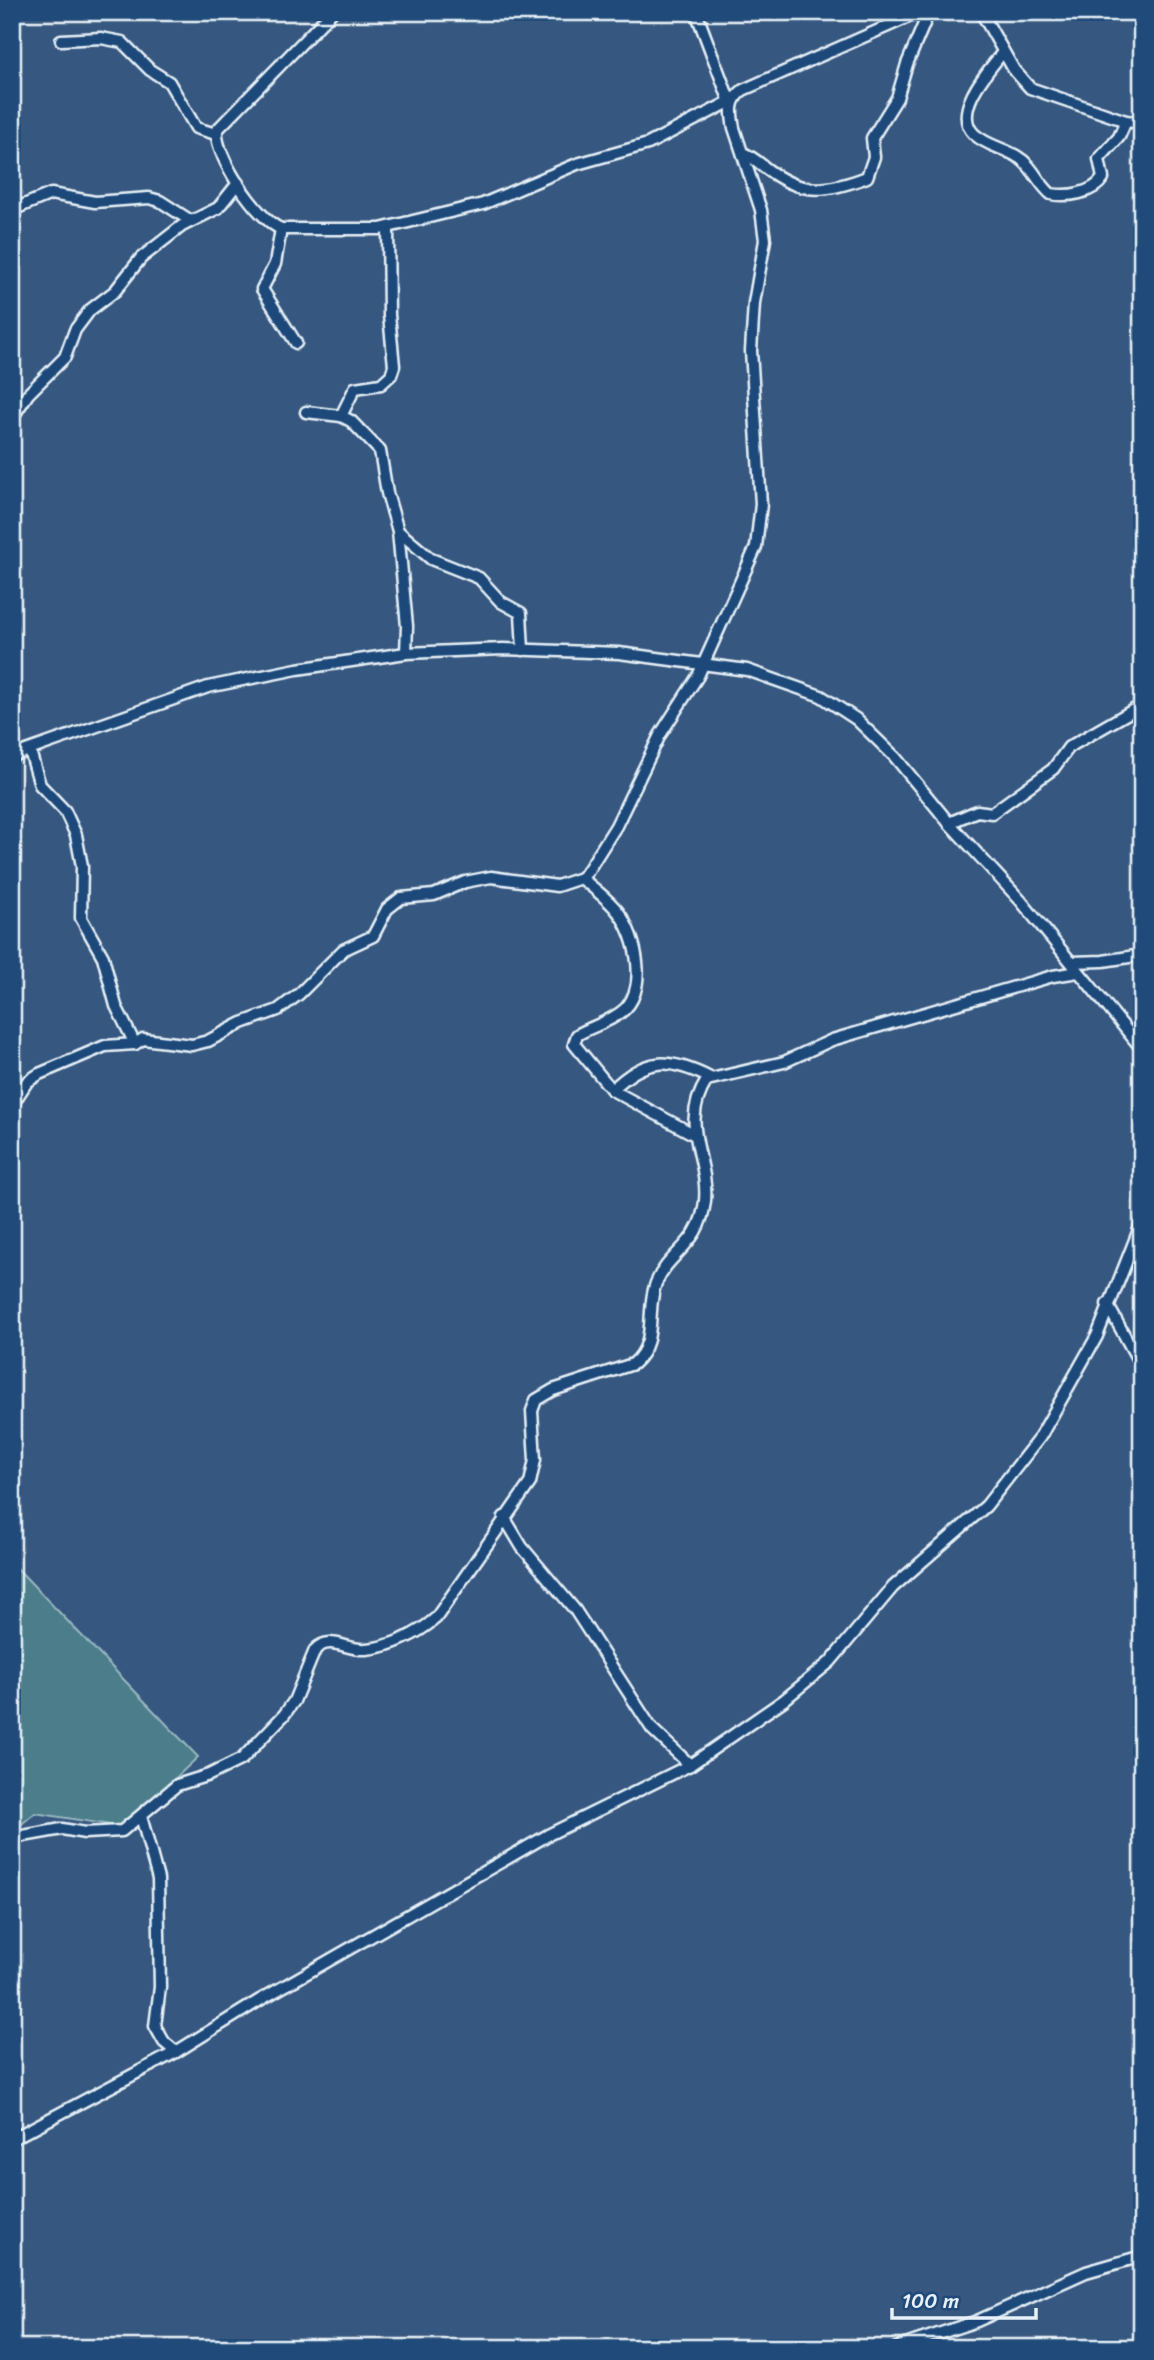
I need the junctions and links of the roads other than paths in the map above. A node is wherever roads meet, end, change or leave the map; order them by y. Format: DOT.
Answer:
graph roads {
  1 [pos="332,12"];
  2 [pos="920,12"];
  3 [pos="929,12"];
  4 [pos="981,12"];
  5 [pos="696,13"];
  6 [pos="61,40"];
  7 [pos="1003,52"];
  8 [pos="732,101"];
  9 [pos="1126,121"];
  10 [pos="1142,123"];
  11 [pos="216,134"];
  12 [pos="743,153"];
  13 [pos="238,183"];
  14 [pos="12,210"];
  15 [pos="191,221"];
  16 [pos="388,228"];
  17 [pos="281,229"];
  18 [pos="296,343"];
  19 [pos="306,412"];
  20 [pos="341,416"];
  21 [pos="12,418"];
  22 [pos="398,531"];
  23 [pos="523,650"];
  24 [pos="406,653"];
  25 [pos="705,663"];
  26 [pos="1142,705"];
  27 [pos="30,751"];
  28 [pos="12,756"];
  29 [pos="949,823"];
  30 [pos="581,878"];
  31 [pos="1142,955"];
  32 [pos="1072,962"];
  33 [pos="1078,972"];
  34 [pos="135,1044"];
  35 [pos="1142,1049"];
  36 [pos="710,1078"];
  37 [pos="612,1090"];
  38 [pos="12,1105"];
  39 [pos="693,1134"];
  40 [pos="1142,1222"];
  41 [pos="1107,1304"];
  42 [pos="1142,1367"];
  43 [pos="503,1517"];
  44 [pos="690,1765"];
  45 [pos="141,1816"];
  46 [pos="12,1838"];
  47 [pos="176,2052"];
  48 [pos="12,2139"];
  49 [pos="1142,2256"];
  50 [pos="896,2348"];
  1 -- 11 [label="street"];
  2 -- 8 [label="street"];
  3 -- 12 [label="street"];
  4 -- 7 [label="street"];
  5 -- 8 [label="street"];
  6 -- 11 [label="street"];
  7 -- 9 [label="street"];
  7 -- 9 [label="street"];
  8 -- 12 [label="street"];
  8 -- 16 [label="street"];
  9 -- 10 [label="street"];
  11 -- 13 [label="street"];
  12 -- 25 [label="street"];
  13 -- 15 [label="street"];
  13 -- 17 [label="street"];
  14 -- 15 [label="street"];
  15 -- 21 [label="street"];
  16 -- 17 [label="street"];
  16 -- 20 [label="street"];
  17 -- 18 [label="street"];
  19 -- 20 [label="street"];
  20 -- 22 [label="street"];
  22 -- 23 [label="street"];
  22 -- 24 [label="street"];
  23 -- 24 [label="street"];
  23 -- 25 [label="street"];
  24 -- 27 [label="street"];
  25 -- 29 [label="street"];
  25 -- 30 [label="street"];
  26 -- 29 [label="street"];
  27 -- 28 [label="street"];
  27 -- 34 [label="street"];
  29 -- 32 [label="street"];
  30 -- 34 [label="street"];
  30 -- 37 [label="street"];
  31 -- 32 [label="street"];
  32 -- 33 [label="street"];
  33 -- 35 [label="street"];
  33 -- 36 [label="street"];
  34 -- 38 [label="street"];
  36 -- 37 [label="street"];
  36 -- 39 [label="street"];
  37 -- 39 [label="street"];
  39 -- 43 [label="street"];
  40 -- 41 [label="street"];
  41 -- 42 [label="street"];
  41 -- 44 [label="street"];
  43 -- 44 [label="street"];
  43 -- 45 [label="street"];
  44 -- 47 [label="street"];
  45 -- 46 [label="street"];
  45 -- 47 [label="street"];
  47 -- 48 [label="street"];
  49 -- 50 [label="street"];
}
